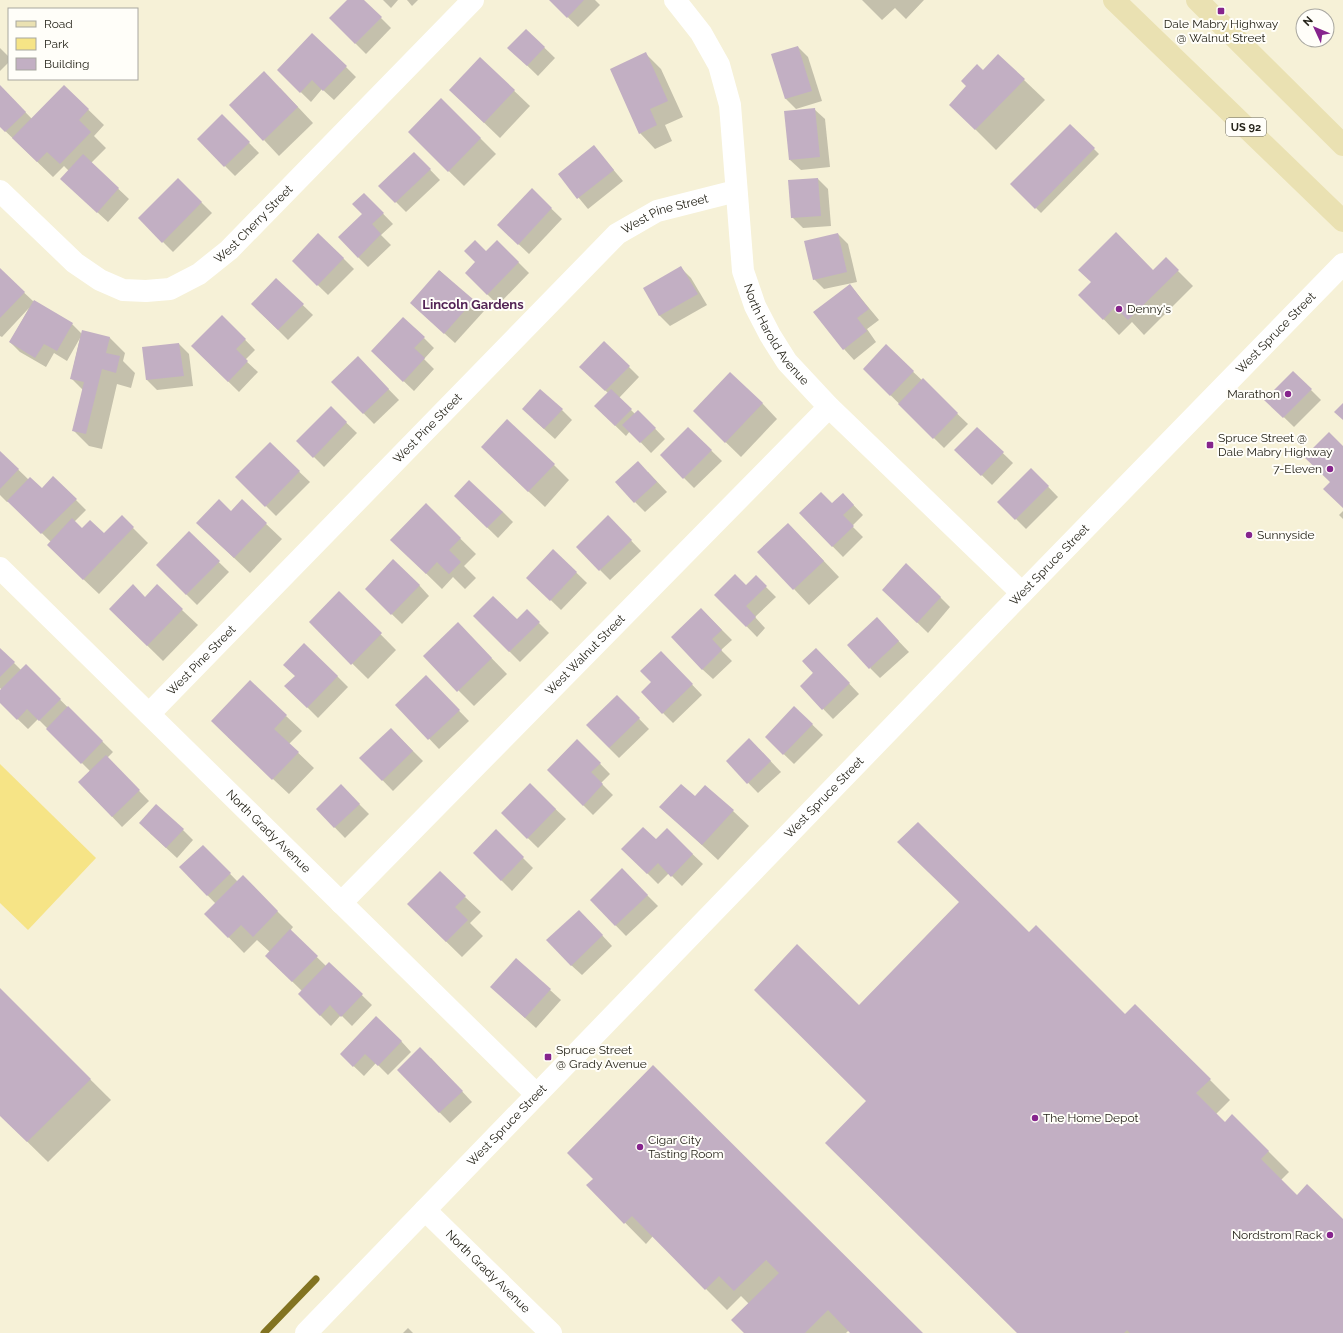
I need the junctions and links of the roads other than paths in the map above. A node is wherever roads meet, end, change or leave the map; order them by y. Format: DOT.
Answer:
graph roads {
  1 [pos="473,0"];
  2 [pos="675,0"];
  3 [pos="1114,0"];
  4 [pos="1197,0"];
  5 [pos="1343,145"];
  6 [pos="0,191"];
  7 [pos="736,191"];
  8 [pos="1343,221"];
  9 [pos="1343,264"];
  10 [pos="829,407"];
  11 [pos="0,568"];
  12 [pos="1022,593"];
  13 [pos="149,714"];
  14 [pos="341,903"];
  15 [pos="536,1094"];
  16 [pos="425,1210"];
  17 [pos="306,1333"];
  18 [pos="551,1333"];
  1 -- 6 [label="street, West Cherry Street"];
  2 -- 7 [label="street, North Harold Avenue"];
  3 -- 8 [label="main road, US 92"];
  4 -- 5 [label="main road"];
  7 -- 10 [label="street, North Harold Avenue"];
  7 -- 13 [label="street, West Pine Street"];
  9 -- 12 [label="street, West Spruce Street"];
  10 -- 12 [label="street, North Harold Avenue"];
  10 -- 14 [label="street, West Walnut Street"];
  11 -- 13 [label="street, North Grady Avenue"];
  12 -- 15 [label="street, West Spruce Street"];
  13 -- 14 [label="street, North Grady Avenue"];
  14 -- 15 [label="street, North Grady Avenue"];
  15 -- 16 [label="street, West Spruce Street"];
  16 -- 17 [label="street, West Spruce Street"];
  16 -- 18 [label="street, North Grady Avenue"];
}
